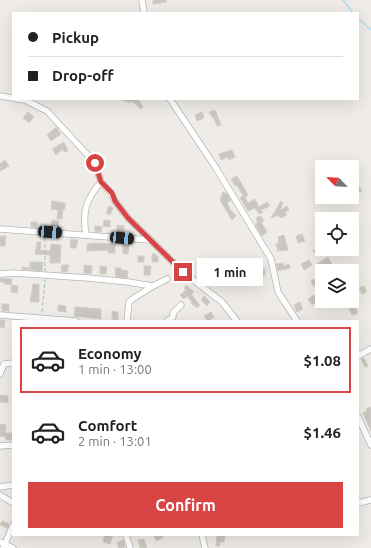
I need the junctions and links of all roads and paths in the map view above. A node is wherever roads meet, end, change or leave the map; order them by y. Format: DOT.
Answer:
graph roads {
  1 [pos="142,0"];
  2 [pos="144,12"];
  3 [pos="0,96"];
  4 [pos="12,98"];
  5 [pos="25,100"];
  6 [pos="171,100"];
  7 [pos="101,182"];
  8 [pos="0,230"];
  9 [pos="86,235"];
  10 [pos="151,240"];
  11 [pos="0,274"];
  12 [pos="167,279"];
  13 [pos="153,286"];
  14 [pos="181,304"];
  15 [pos="0,315"];
  16 [pos="63,320"];
  17 [pos="128,320"];
  18 [pos="168,320"];
  19 [pos="236,320"];
  20 [pos="296,320"];
  21 [pos="371,349"];
  22 [pos="359,355"];
  23 [pos="12,363"];
  24 [pos="2,364"];
  25 [pos="0,374"];
  26 [pos="359,420"];
  27 [pos="12,445"];
  28 [pos="371,445"];
  29 [pos="0,446"];
  30 [pos="12,486"];
  31 [pos="0,487"];
  32 [pos="0,495"];
  33 [pos="371,500"];
  34 [pos="12,502"];
  35 [pos="359,503"];
  36 [pos="12,527"];
  37 [pos="126,536"];
  38 [pos="202,536"];
  39 [pos="2,544"];
  40 [pos="13,548"];
  41 [pos="130,548"];
  42 [pos="205,548"];
  1 -- 2 [label="street"];
  3 -- 4 [label="street"];
  5 -- 7 [label="street"];
  6 -- 20 [label="street"];
  7 -- 9 [label="street"];
  7 -- 10 [label="street"];
  8 -- 9 [label="street"];
  9 -- 10 [label="street"];
  10 -- 19 [label="street"];
  11 -- 13 [label="street"];
  12 -- 13 [label="street"];
  13 -- 17 [label="street"];
  14 -- 18 [label="street"];
  15 -- 16 [label="street"];
  21 -- 22 [label="street"];
  23 -- 24 [label="street"];
  24 -- 25 [label="street"];
  26 -- 28 [label="street"];
  27 -- 29 [label="street"];
  30 -- 31 [label="street"];
  32 -- 34 [label="street"];
  33 -- 35 [label="street"];
  36 -- 39 [label="street"];
  37 -- 41 [label="street"];
  38 -- 42 [label="street"];
  39 -- 40 [label="street"];
}
